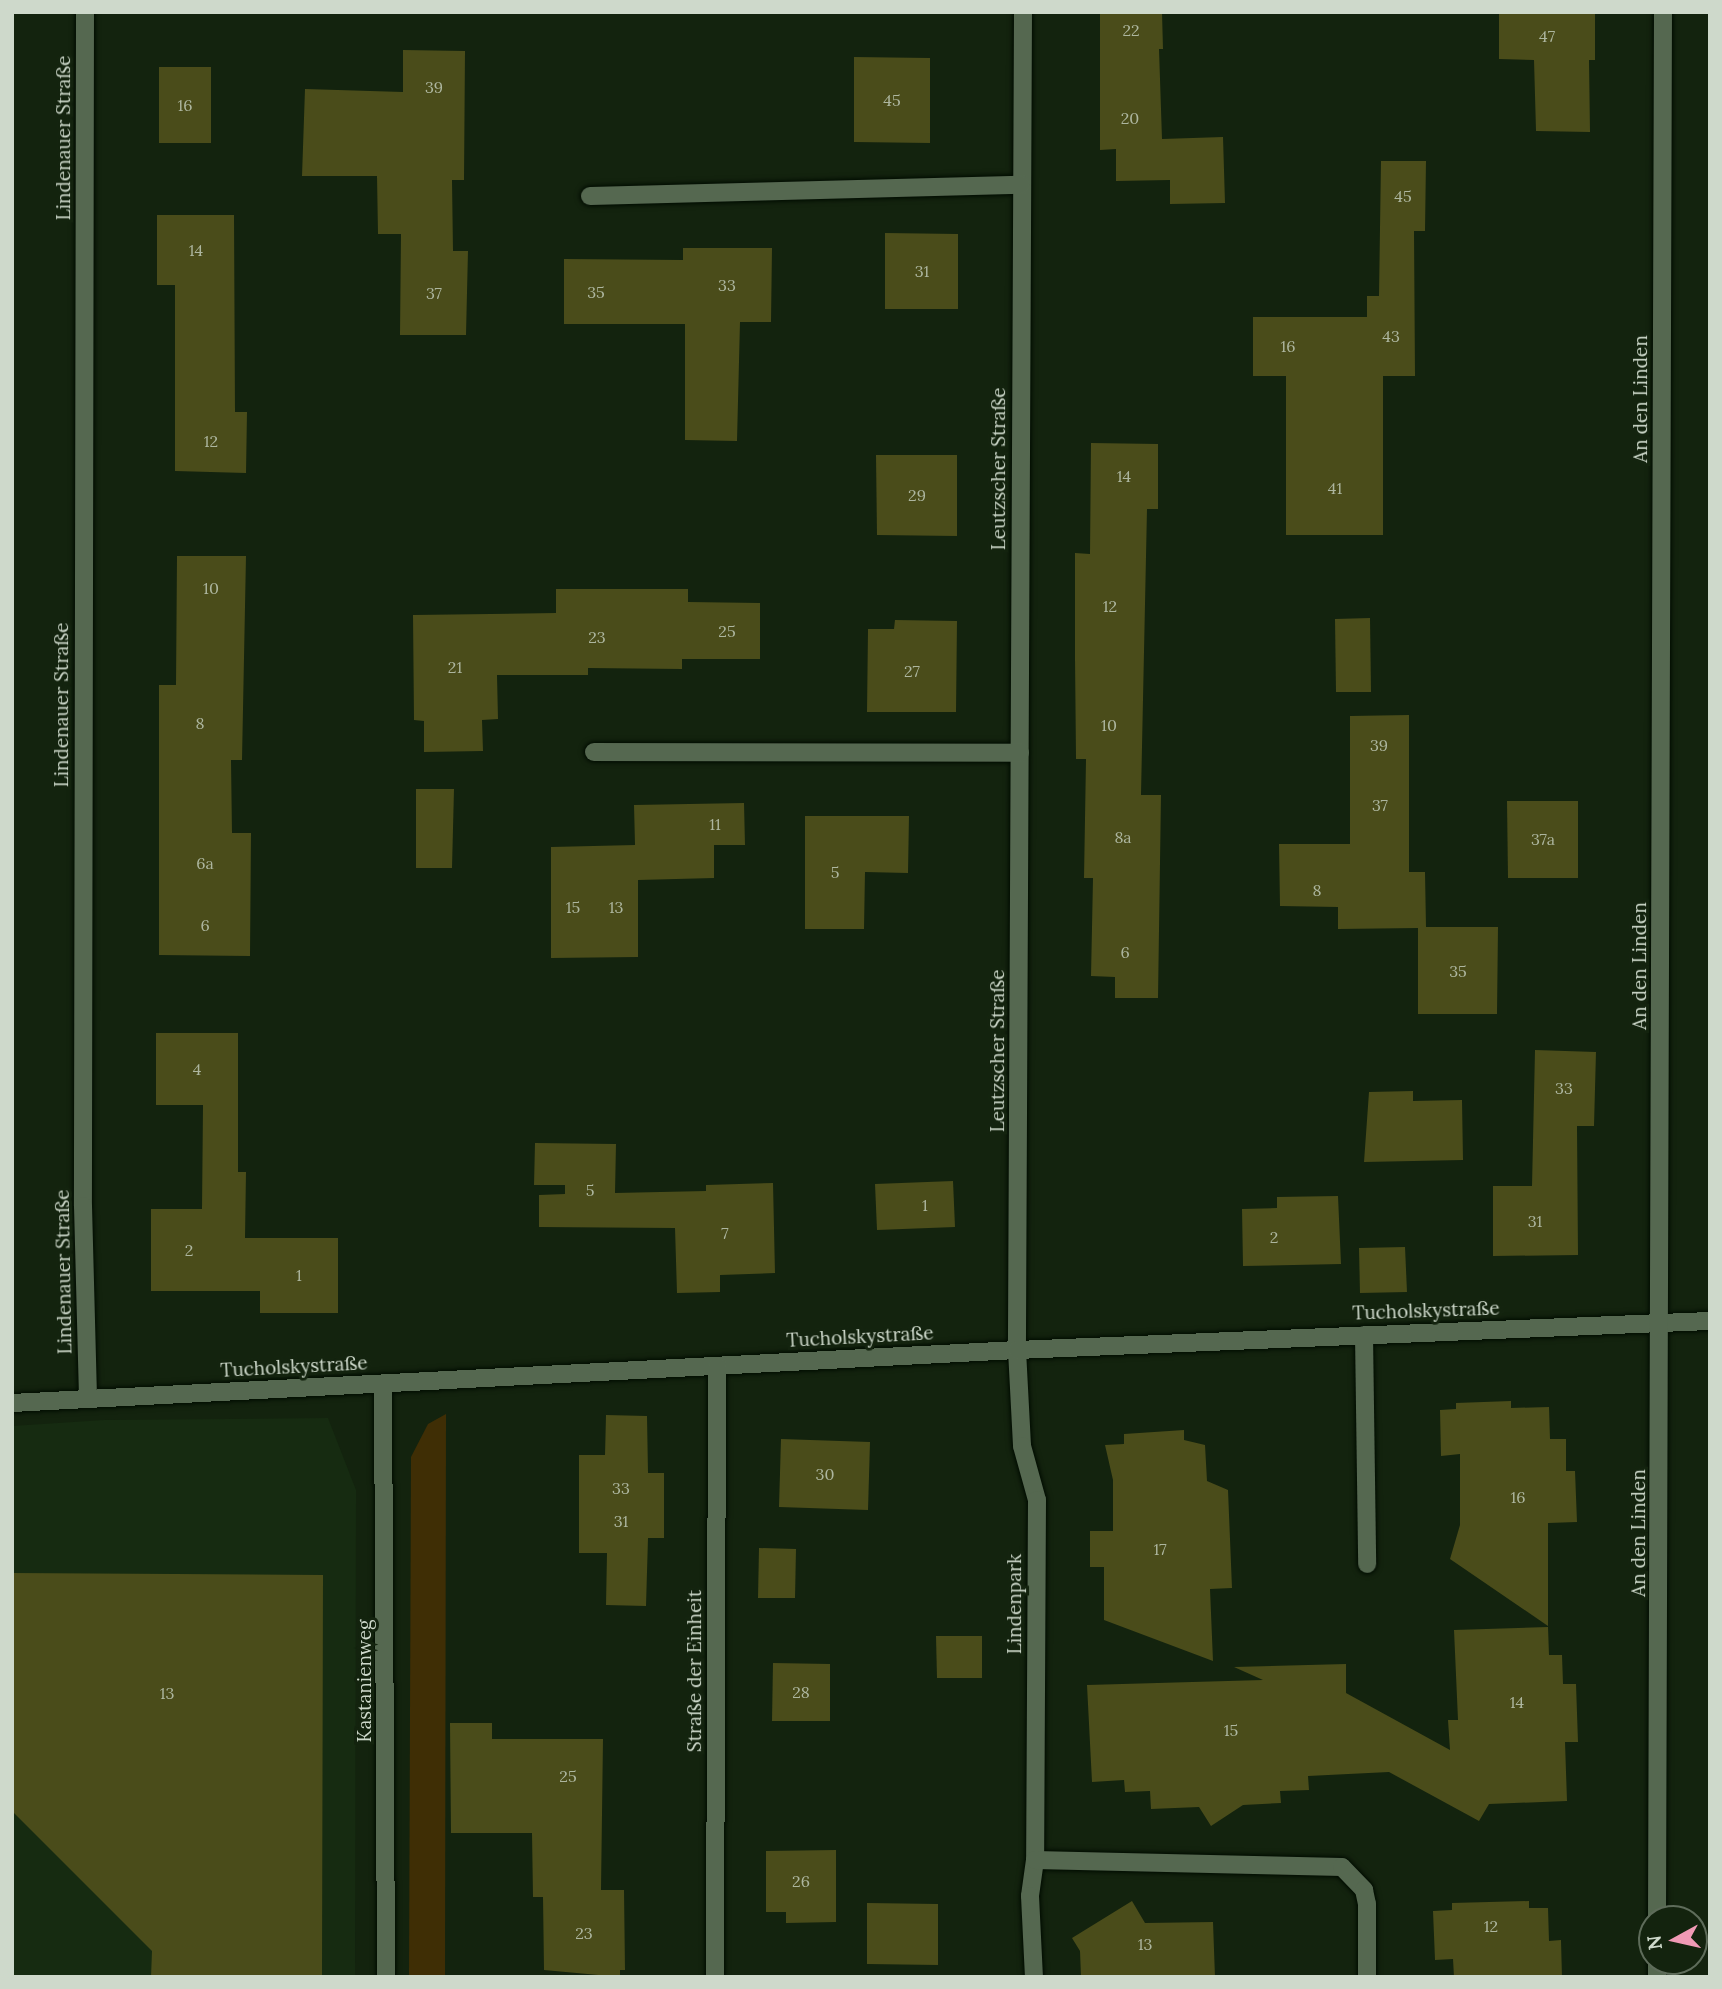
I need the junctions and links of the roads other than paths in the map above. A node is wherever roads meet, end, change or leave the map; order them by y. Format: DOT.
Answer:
graph roads {
  1 [pos="85,12"];
  2 [pos="1023,12"];
  3 [pos="1662,12"];
  4 [pos="1021,185"];
  5 [pos="590,196"];
  6 [pos="594,752"];
  7 [pos="1020,753"];
  8 [pos="1710,1321"];
  9 [pos="1661,1322"];
  10 [pos="1364,1335"];
  11 [pos="1017,1350"];
  12 [pos="717,1366"];
  13 [pos="383,1384"];
  14 [pos="88,1398"];
  15 [pos="12,1403"];
  16 [pos="1367,1564"];
  17 [pos="1035,1860"];
  18 [pos="1657,1905"];
  19 [pos="386,1977"];
  20 [pos="715,1977"];
  21 [pos="1034,1977"];
  22 [pos="1367,1977"];
  1 -- 14 [label="street, Lindenauer Straße"];
  2 -- 4 [label="street, Leutzscher Straße"];
  3 -- 9 [label="street, An den Linden"];
  4 -- 5 [label="street"];
  4 -- 7 [label="street, Leutzscher Straße"];
  6 -- 7 [label="street"];
  7 -- 11 [label="street, Leutzscher Straße"];
  8 -- 9 [label="street, Tucholskystraße"];
  9 -- 10 [label="street, Tucholskystraße"];
  9 -- 18 [label="street, An den Linden"];
  10 -- 11 [label="street, Tucholskystraße"];
  10 -- 16 [label="street"];
  11 -- 12 [label="street, Tucholskystraße"];
  11 -- 17 [label="street, Lindenpark"];
  12 -- 13 [label="street, Tucholskystraße"];
  12 -- 20 [label="street, Straße der Einheit"];
  13 -- 14 [label="street, Tucholskystraße"];
  13 -- 19 [label="street, Kastanienweg"];
  14 -- 15 [label="street, Tucholskystraße"];
  17 -- 21 [label="street, Lindenpark"];
  17 -- 22 [label="street"];
}
